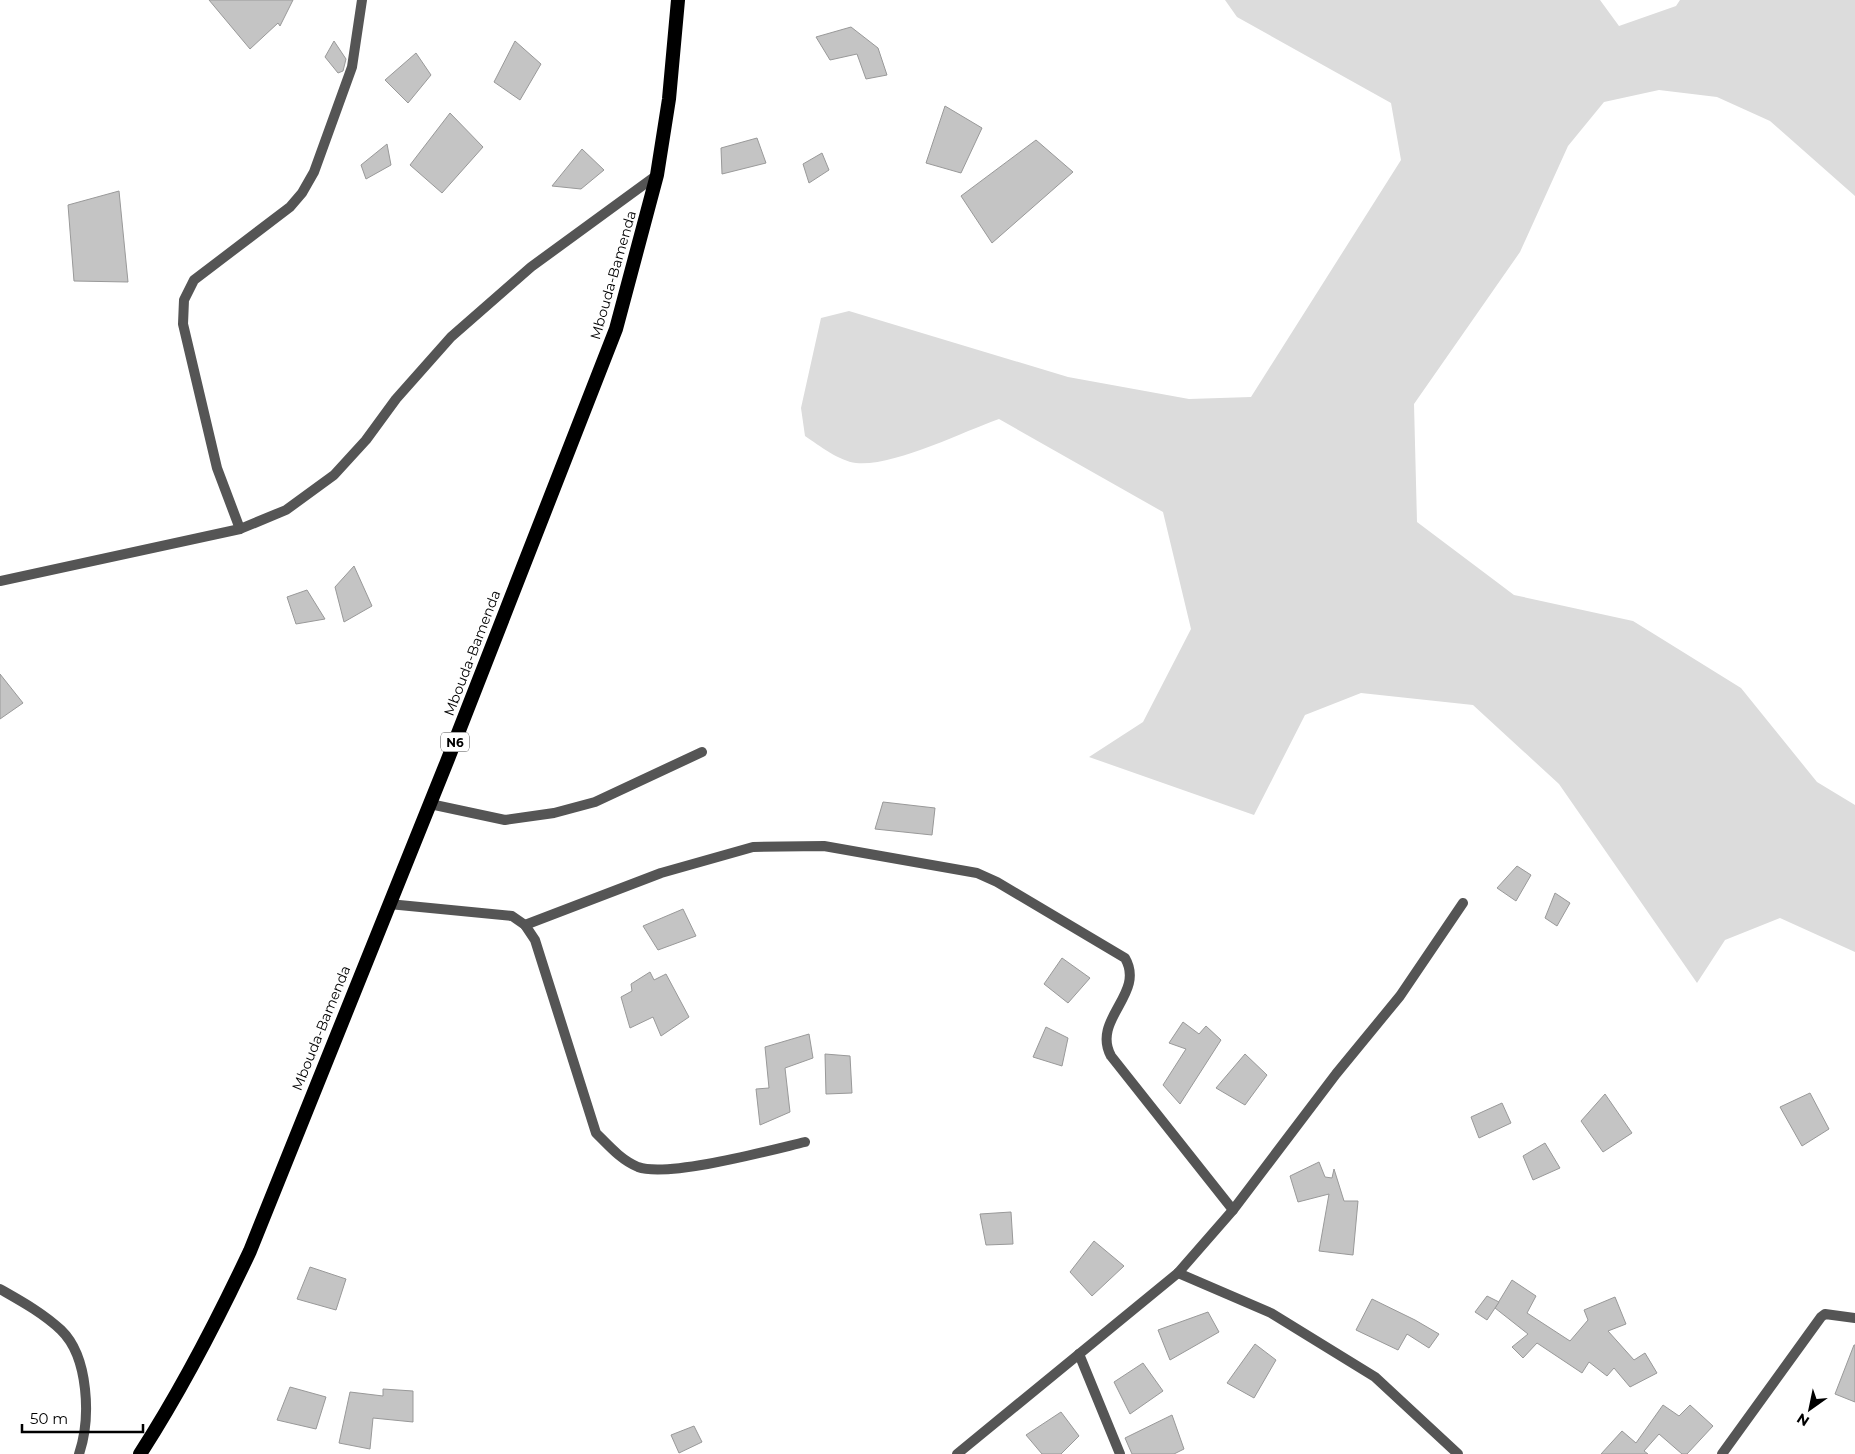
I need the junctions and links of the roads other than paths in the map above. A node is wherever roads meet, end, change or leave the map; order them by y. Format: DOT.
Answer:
graph roads {
  1 [pos="362,0"];
  2 [pos="678,0"];
  3 [pos="657,175"];
  4 [pos="240,529"];
  5 [pos="0,582"];
  6 [pos="702,752"];
  7 [pos="430,804"];
  8 [pos="1463,903"];
  9 [pos="389,904"];
  10 [pos="525,925"];
  11 [pos="805,1142"];
  12 [pos="1233,1210"];
  13 [pos="1178,1273"];
  14 [pos="0,1289"];
  15 [pos="1855,1318"];
  16 [pos="1079,1354"];
  17 [pos="79,1454"];
  18 [pos="140,1454"];
  19 [pos="957,1454"];
  20 [pos="1120,1454"];
  21 [pos="1458,1454"];
  22 [pos="1722,1454"];
  1 -- 4 [label="street"];
  2 -- 3 [label="highway, Mbouda-Bamenda / N6"];
  3 -- 4 [label="street"];
  3 -- 7 [label="highway, Mbouda-Bamenda / N6"];
  4 -- 5 [label="street"];
  6 -- 7 [label="street"];
  7 -- 9 [label="highway, Mbouda-Bamenda / N6"];
  8 -- 12 [label="street"];
  9 -- 10 [label="street"];
  9 -- 18 [label="highway, Mbouda-Bamenda / N6"];
  10 -- 11 [label="street"];
  10 -- 12 [label="street"];
  12 -- 13 [label="street"];
  13 -- 16 [label="street"];
  13 -- 21 [label="street"];
  14 -- 17 [label="street"];
  15 -- 22 [label="street"];
  16 -- 19 [label="street"];
  16 -- 20 [label="street"];
}
